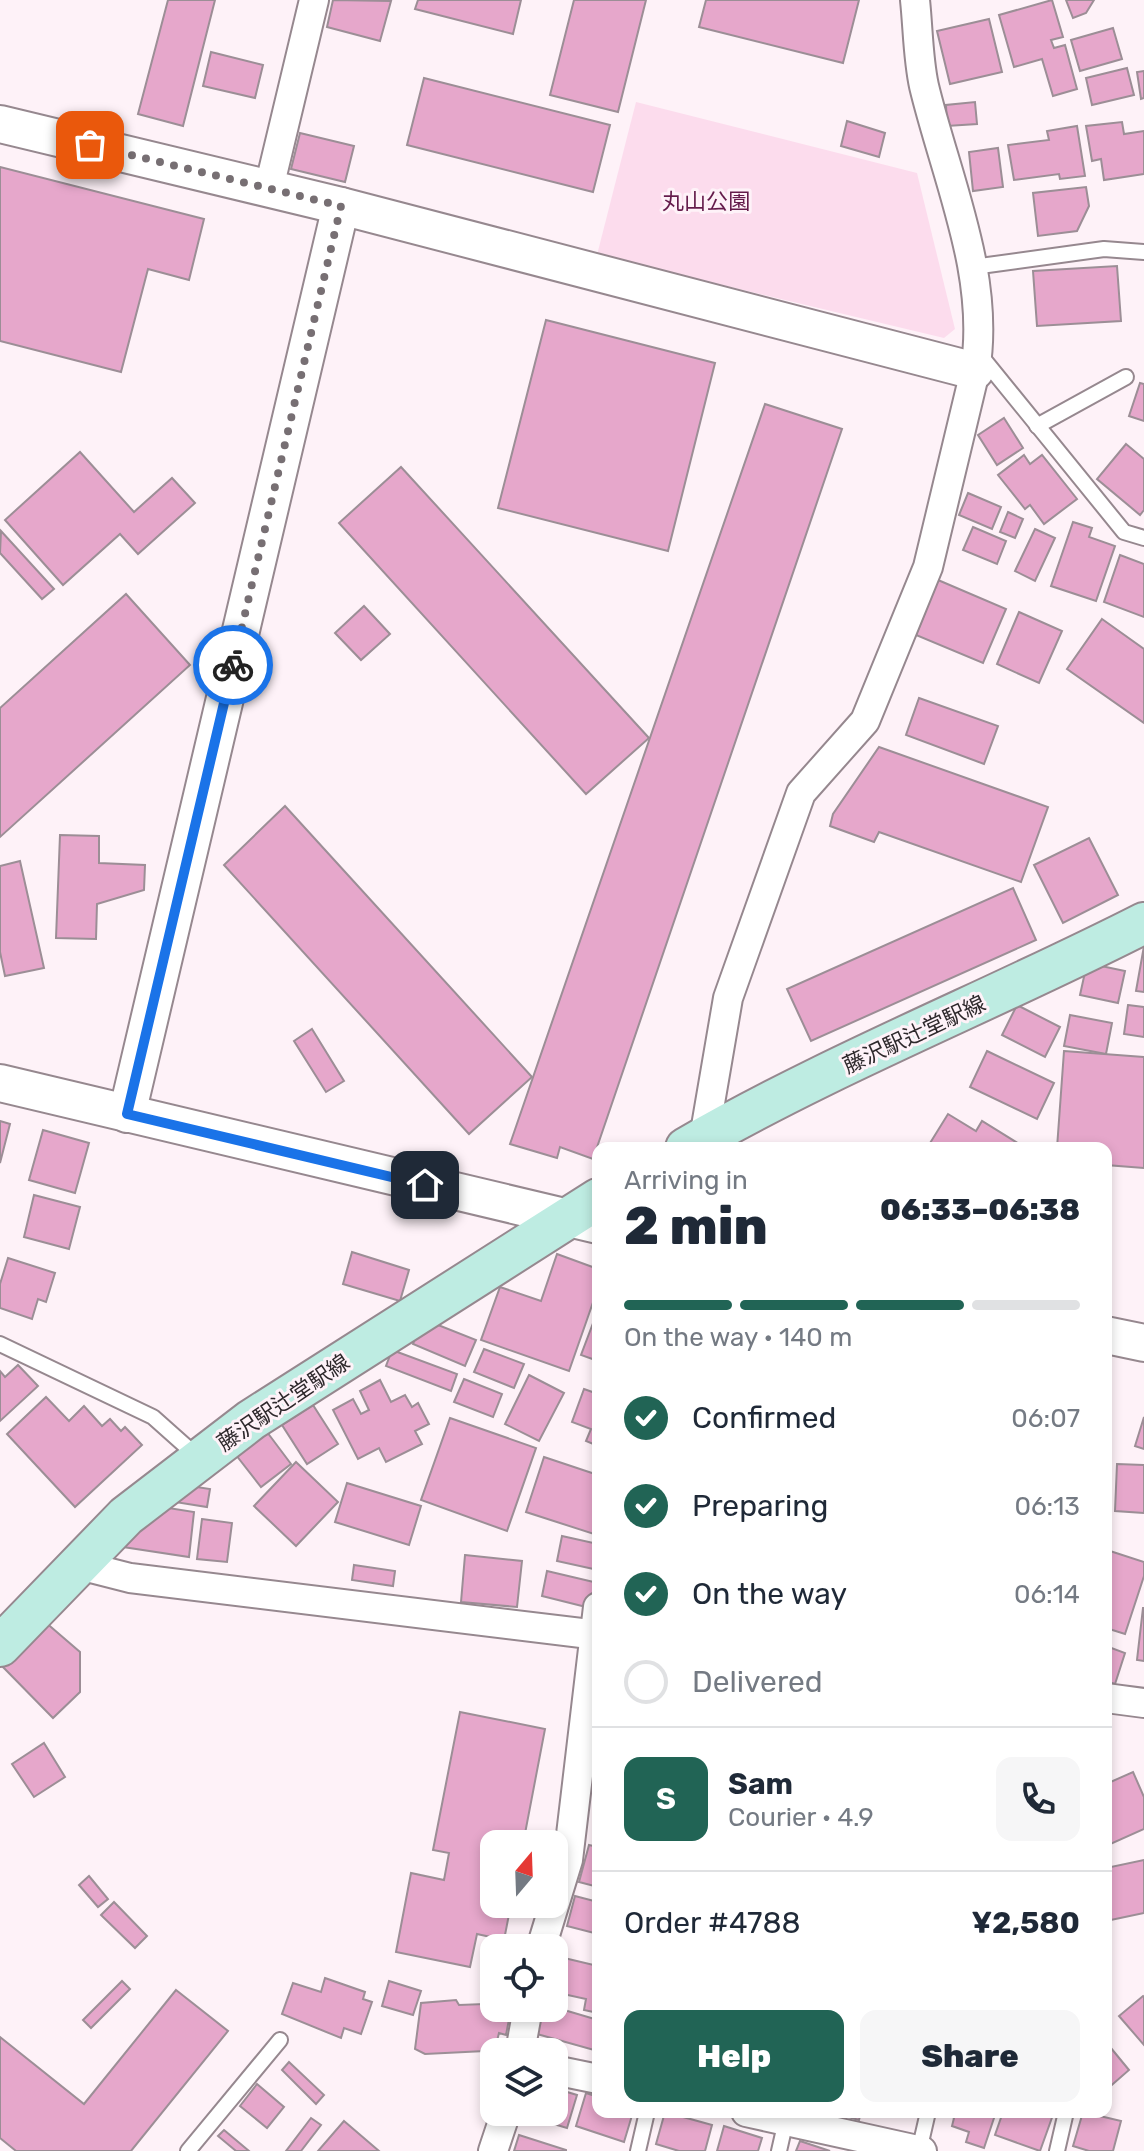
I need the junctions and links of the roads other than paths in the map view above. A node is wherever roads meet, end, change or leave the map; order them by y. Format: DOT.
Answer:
graph roads {
  1 [pos="314,0"];
  2 [pos="915,0"];
  3 [pos="0,124"];
  4 [pos="269,188"];
  5 [pos="341,206"];
  6 [pos="1144,252"];
  7 [pos="973,267"];
  8 [pos="976,362"];
  9 [pos="1126,377"];
  10 [pos="1037,426"];
  11 [pos="1144,538"];
  12 [pos="1144,923"];
  13 [pos="0,1083"];
  14 [pos="127,1114"];
  15 [pos="695,1142"];
  16 [pos="697,1142"];
  17 [pos="587,1214"];
  18 [pos="1112,1336"];
  19 [pos="1144,1343"];
  20 [pos="0,1344"];
  21 [pos="199,1458"];
  22 [pos="79,1565"];
  23 [pos="592,1635"];
  24 [pos="0,1646"];
  25 [pos="592,1660"];
  26 [pos="1112,1699"];
  27 [pos="1144,1703"];
  28 [pos="545,1934"];
  29 [pos="280,2040"];
  30 [pos="568,2073"];
  31 [pos="592,2078"];
  32 [pos="646,2118"];
  33 [pos="787,2118"];
  34 [pos="795,2118"];
  35 [pos="927,2118"];
  36 [pos="1065,2118"];
  37 [pos="501,2126"];
  38 [pos="188,2151"];
  39 [pos="493,2151"];
  40 [pos="638,2151"];
  41 [pos="779,2151"];
  42 [pos="920,2151"];
  43 [pos="1057,2151"];
  1 -- 4 [label="street"];
  2 -- 7 [label="street"];
  3 -- 4 [label="street"];
  4 -- 5 [label="street"];
  5 -- 8 [label="street"];
  5 -- 14 [label="street"];
  6 -- 7 [label="lane"];
  7 -- 8 [label="street"];
  8 -- 10 [label="lane"];
  8 -- 15 [label="street"];
  9 -- 10 [label="lane"];
  10 -- 11 [label="lane"];
  12 -- 16 [label="main road, 藤沢駅辻堂駅線"];
  13 -- 14 [label="street"];
  14 -- 17 [label="street"];
  17 -- 21 [label="main road, 藤沢駅辻堂駅線"];
  18 -- 19 [label="street"];
  20 -- 21 [label="lane"];
  21 -- 22 [label="main road, 藤沢駅辻堂駅線"];
  22 -- 23 [label="street"];
  22 -- 24 [label="main road, 藤沢駅辻堂駅線"];
  25 -- 28 [label="street"];
  26 -- 27 [label="street"];
  29 -- 38 [label="lane"];
  30 -- 31 [label="street"];
  32 -- 40 [label="lane"];
  33 -- 41 [label="lane"];
  34 -- 42 [label="street"];
  35 -- 42 [label="lane"];
  36 -- 43 [label="lane"];
  37 -- 39 [label="street"];
}
